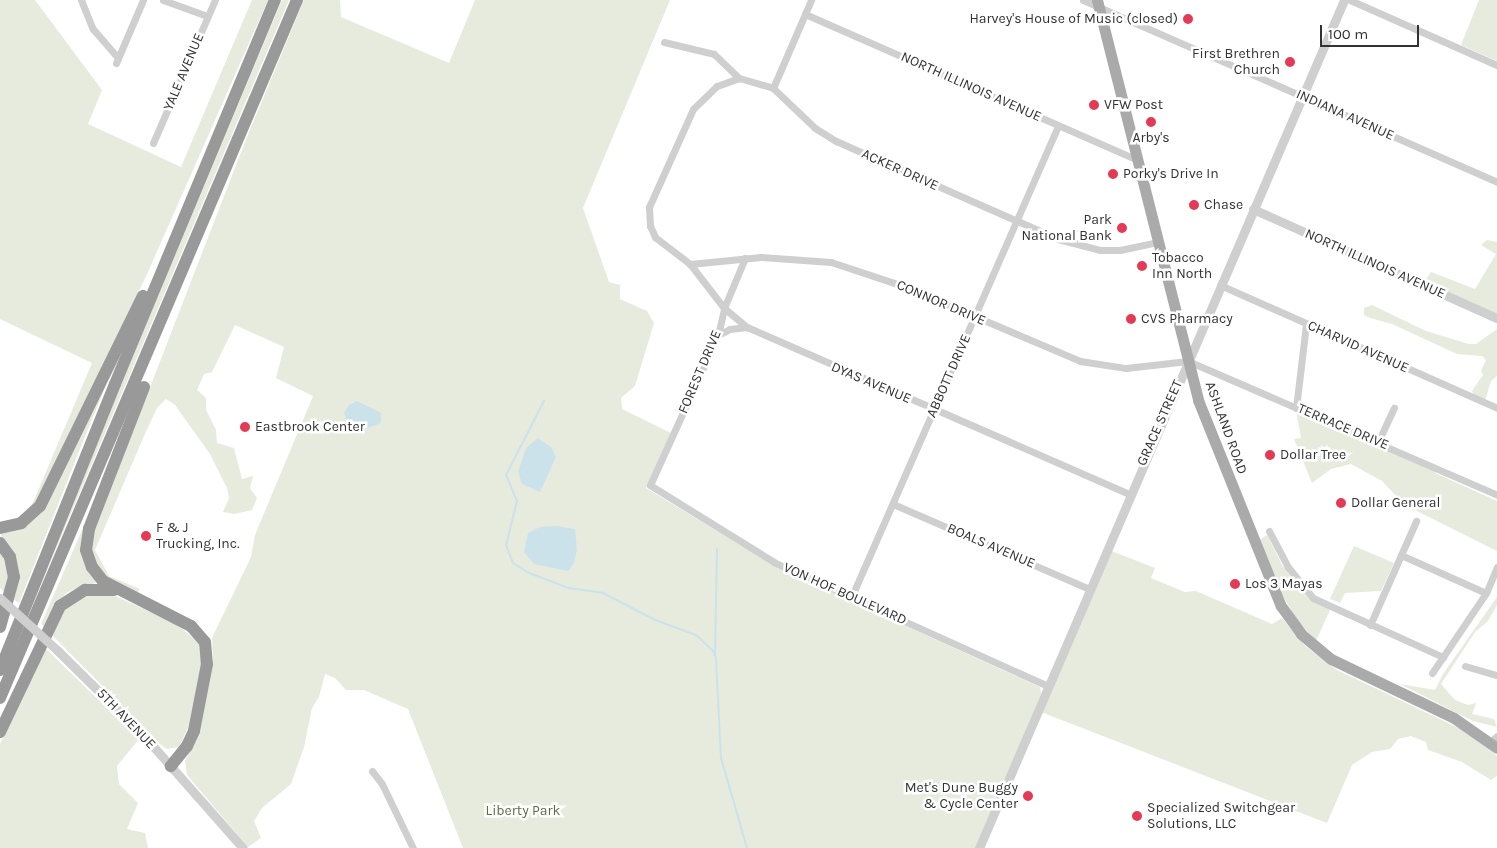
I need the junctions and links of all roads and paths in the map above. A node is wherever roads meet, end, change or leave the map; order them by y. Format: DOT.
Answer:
graph roads {
  1 [pos="81,0"];
  2 [pos="143,0"];
  3 [pos="163,0"];
  4 [pos="215,0"];
  5 [pos="275,0"];
  6 [pos="297,0"];
  7 [pos="811,0"];
  8 [pos="1083,0"];
  9 [pos="1344,0"];
  10 [pos="1350,0"];
  11 [pos="1098,3"];
  12 [pos="805,14"];
  13 [pos="208,16"];
  14 [pos="664,42"];
  15 [pos="1497,65"];
  16 [pos="738,78"];
  17 [pos="773,88"];
  18 [pos="1302,96"];
  19 [pos="1058,126"];
  20 [pos="153,143"];
  21 [pos="211,152"];
  22 [pos="1137,160"];
  23 [pos="222,180"];
  24 [pos="1497,182"];
  25 [pos="1253,210"];
  26 [pos="1016,222"];
  27 [pos="1158,242"];
  28 [pos="745,258"];
  29 [pos="690,264"];
  30 [pos="1220,285"];
  31 [pos="724,308"];
  32 [pos="975,317"];
  33 [pos="1497,318"];
  34 [pos="1306,324"];
  35 [pos="747,327"];
  36 [pos="718,335"];
  37 [pos="1188,361"];
  38 [pos="1296,408"];
  39 [pos="1394,408"];
  40 [pos="1497,408"];
  41 [pos="934,410"];
  42 [pos="1378,442"];
  43 [pos="650,486"];
  44 [pos="1130,494"];
  45 [pos="1497,495"];
  46 [pos="893,504"];
  47 [pos="1416,521"];
  48 [pos="0,528"];
  49 [pos="1269,531"];
  50 [pos="0,543"];
  51 [pos="1401,555"];
  52 [pos="1497,567"];
  53 [pos="1090,589"];
  54 [pos="119,592"];
  55 [pos="1486,593"];
  56 [pos="0,598"];
  57 [pos="851,598"];
  58 [pos="1370,625"];
  59 [pos="0,627"];
  60 [pos="1443,657"];
  61 [pos="1465,666"];
  62 [pos="0,670"];
  63 [pos="1432,673"];
  64 [pos="1497,674"];
  65 [pos="1048,686"];
  66 [pos="0,698"];
  67 [pos="0,732"];
  68 [pos="1495,742"];
  69 [pos="171,766"];
  70 [pos="372,771"];
  71 [pos="243,848"];
  72 [pos="413,848"];
  73 [pos="980,848"];
  1 -- 2 [label="street"];
  3 -- 13 [label="street"];
  4 -- 13 [label="street, YALE AVENUE"];
  5 -- 21 [label="highway"];
  6 -- 23 [label="highway"];
  7 -- 12 [label="street"];
  8 -- 11 [label="street, INDIANA AVENUE"];
  9 -- 18 [label="street, GRACE STREET"];
  10 -- 15 [label="street"];
  11 -- 18 [label="street, INDIANA AVENUE"];
  11 -- 22 [label="main road, ASHLAND ROAD"];
  12 -- 17 [label="street"];
  12 -- 19 [label="street, NORTH ILLINOIS AVENUE"];
  13 -- 20 [label="street, YALE AVENUE"];
  14 -- 16 [label="street, ACKER DRIVE"];
  16 -- 17 [label="street, ACKER DRIVE"];
  16 -- 29 [label="street"];
  17 -- 26 [label="street, ACKER DRIVE"];
  18 -- 24 [label="street, INDIANA AVENUE"];
  18 -- 25 [label="street, GRACE STREET"];
  19 -- 22 [label="street, NORTH ILLINOIS AVENUE"];
  19 -- 26 [label="street, ABBOTT DRIVE"];
  21 -- 48 [label="highway"];
  21 -- 62 [label="highway"];
  22 -- 27 [label="main road, ASHLAND ROAD"];
  23 -- 54 [label="highway"];
  23 -- 66 [label="highway"];
  25 -- 30 [label="street, GRACE STREET"];
  25 -- 33 [label="street, NORTH ILLINOIS AVENUE"];
  26 -- 27 [label="street, ACKER DRIVE"];
  26 -- 32 [label="street, ABBOTT DRIVE"];
  27 -- 37 [label="main road, ASHLAND ROAD"];
  28 -- 29 [label="street, CONNOR DRIVE"];
  28 -- 31 [label="street"];
  28 -- 32 [label="street, CONNOR DRIVE"];
  29 -- 31 [label="street"];
  30 -- 34 [label="street, CHARVID AVENUE"];
  30 -- 37 [label="street, GRACE STREET"];
  31 -- 35 [label="street, DYAS AVENUE"];
  31 -- 36 [label="street, FOREST DRIVE"];
  32 -- 37 [label="street, CONNOR DRIVE"];
  32 -- 41 [label="street, ABBOTT DRIVE"];
  34 -- 38 [label="street"];
  34 -- 40 [label="street, CHARVID AVENUE"];
  35 -- 36 [label="street"];
  35 -- 41 [label="street, DYAS AVENUE"];
  36 -- 43 [label="street, FOREST DRIVE"];
  37 -- 38 [label="street, TERRACE DRIVE"];
  37 -- 44 [label="street, GRACE STREET"];
  37 -- 68 [label="main road, ASHLAND ROAD"];
  38 -- 42 [label="street, TERRACE DRIVE"];
  39 -- 42 [label="street"];
  41 -- 44 [label="street, DYAS AVENUE"];
  41 -- 46 [label="street, ABBOTT DRIVE"];
  42 -- 45 [label="street, TERRACE DRIVE"];
  43 -- 57 [label="street, VON HOF BOULEVARD"];
  44 -- 53 [label="street, GRACE STREET"];
  46 -- 53 [label="street, BOALS AVENUE"];
  46 -- 57 [label="street, ABBOTT DRIVE"];
  47 -- 51 [label="street"];
  49 -- 58 [label="street"];
  50 -- 59 [label="highway"];
  51 -- 55 [label="street"];
  51 -- 58 [label="street"];
  52 -- 55 [label="street"];
  53 -- 65 [label="street, GRACE STREET"];
  54 -- 67 [label="highway"];
  54 -- 69 [label="highway"];
  55 -- 60 [label="street"];
  56 -- 69 [label="street, 5TH AVENUE, bridge"];
  57 -- 65 [label="street, VON HOF BOULEVARD"];
  58 -- 60 [label="street"];
  60 -- 63 [label="street"];
  61 -- 64 [label="street"];
  65 -- 73 [label="street, GRACE STREET"];
  69 -- 71 [label="street, 5TH AVENUE"];
  70 -- 72 [label="street"];
}
